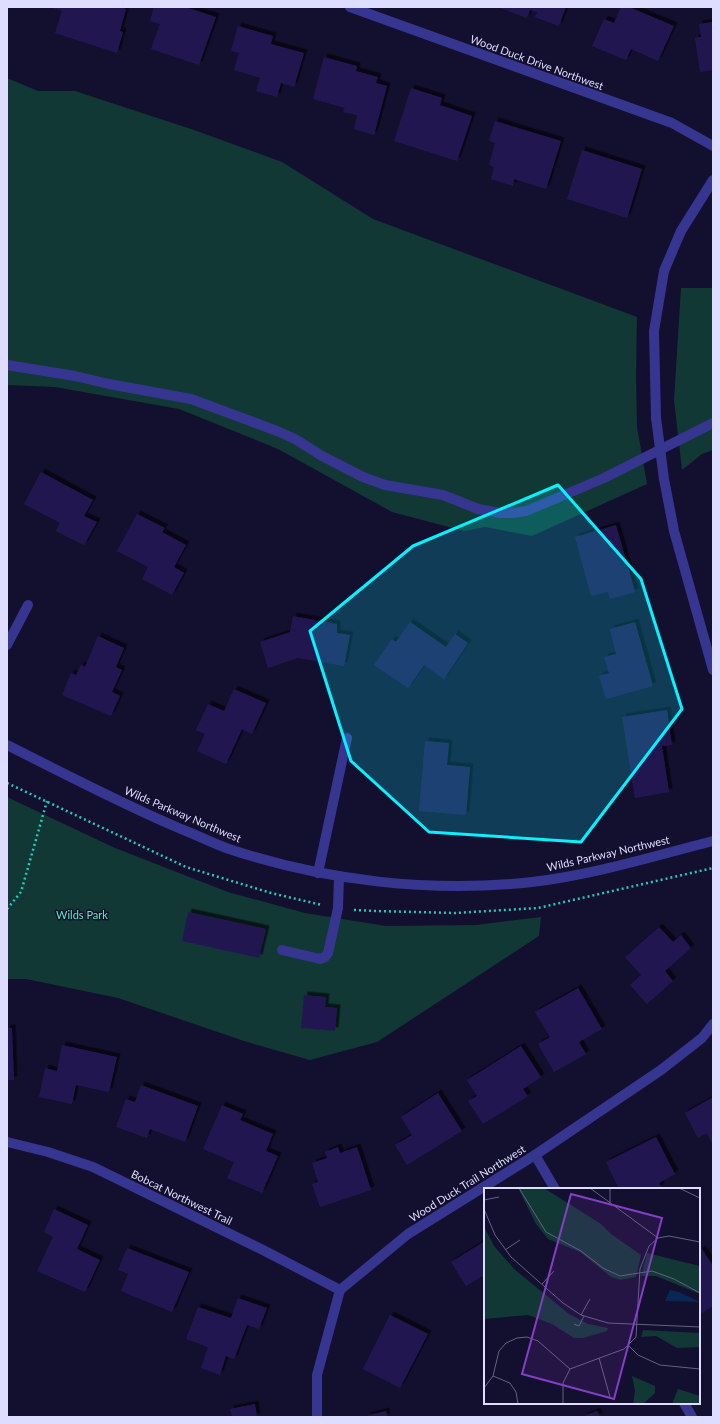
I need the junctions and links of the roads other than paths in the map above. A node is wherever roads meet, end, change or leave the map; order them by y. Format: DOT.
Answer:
graph roads {
  1 [pos="350,7"];
  2 [pos="713,146"];
  3 [pos="713,180"];
  4 [pos="7,365"];
  5 [pos="713,423"];
  6 [pos="660,450"];
  7 [pos="28,605"];
  8 [pos="7,645"];
  9 [pos="713,670"];
  10 [pos="346,738"];
  11 [pos="7,745"];
  12 [pos="713,841"];
  13 [pos="318,873"];
  14 [pos="339,876"];
  15 [pos="282,950"];
  16 [pos="713,1024"];
  17 [pos="7,1142"];
  18 [pos="535,1155"];
  19 [pos="554,1188"];
  20 [pos="340,1290"];
  21 [pos="685,1404"];
  22 [pos="317,1417"];
  23 [pos="692,1417"];
  1 -- 2 [label="street, Wood Duck Drive Northwest"];
  3 -- 6 [label="street"];
  4 -- 6 [label="street"];
  5 -- 6 [label="street"];
  6 -- 9 [label="street"];
  7 -- 8 [label="street"];
  10 -- 13 [label="street"];
  11 -- 13 [label="street, Wilds Parkway Northwest"];
  12 -- 14 [label="street, Wilds Parkway Northwest"];
  13 -- 14 [label="street, Wilds Parkway Northwest"];
  14 -- 15 [label="street"];
  16 -- 18 [label="street, Wood Duck Trail Northwest"];
  17 -- 20 [label="street, Bobcat Northwest Trail"];
  18 -- 19 [label="street"];
  18 -- 20 [label="street, Wood Duck Trail Northwest"];
  20 -- 22 [label="street"];
  21 -- 23 [label="street"];
}
